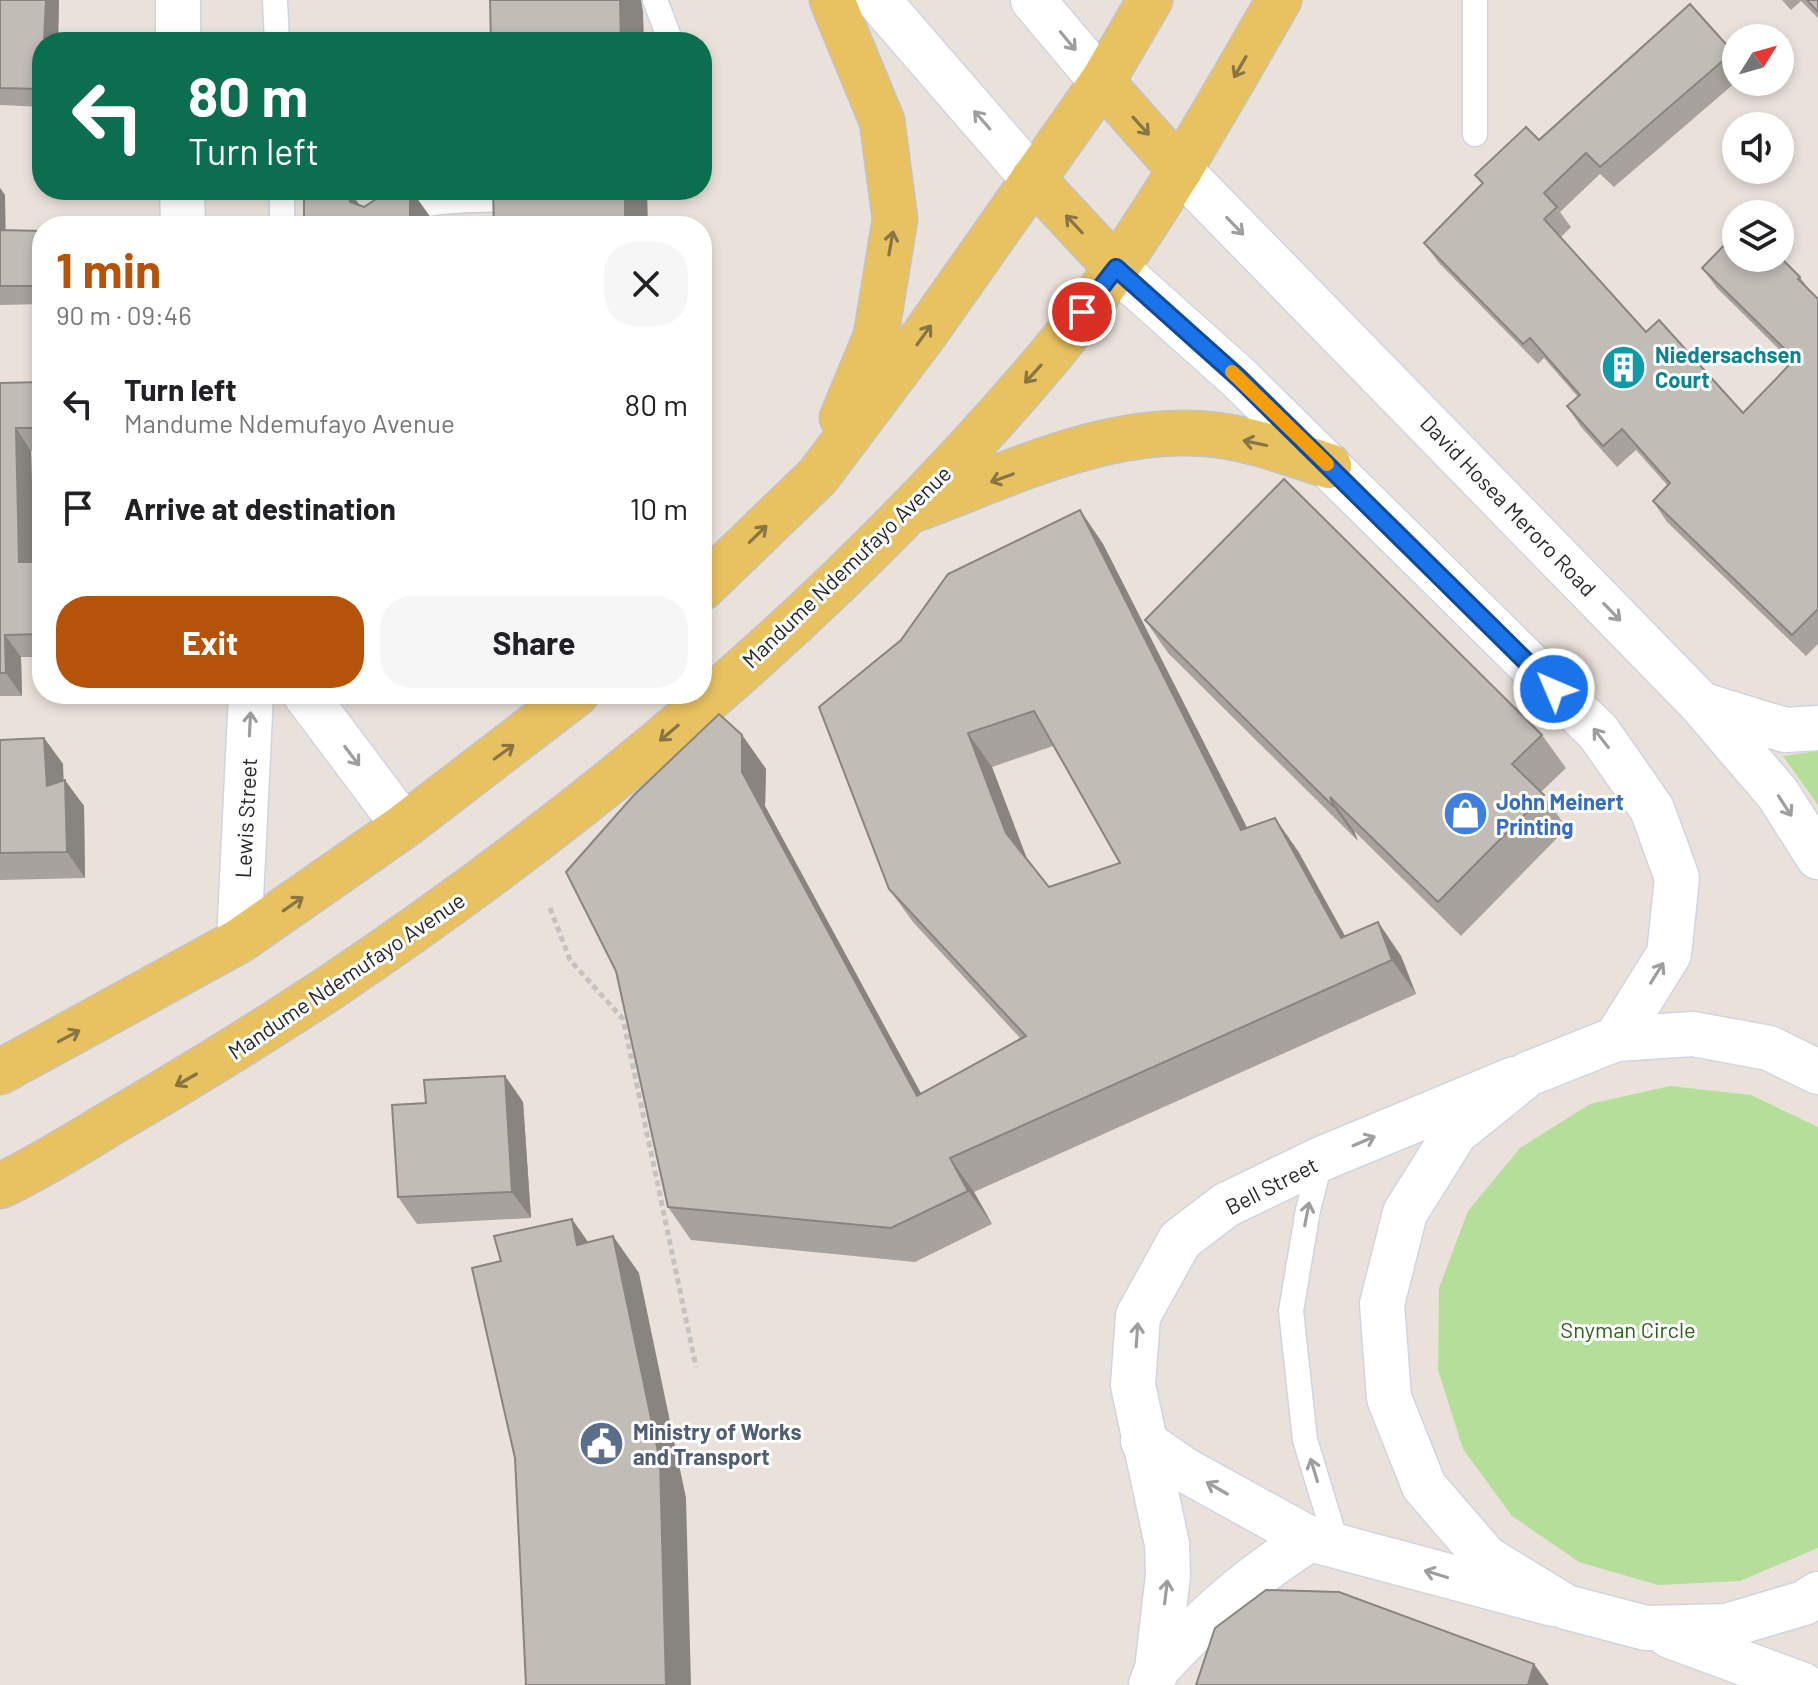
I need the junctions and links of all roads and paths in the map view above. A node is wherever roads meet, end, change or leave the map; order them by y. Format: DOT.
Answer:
graph roads {
  1 [pos="178,0"];
  2 [pos="275,0"];
  3 [pos="655,0"];
  4 [pos="832,0"];
  5 [pos="878,0"];
  6 [pos="1033,0"];
  7 [pos="1150,0"];
  8 [pos="1279,0"];
  9 [pos="1475,0"];
  10 [pos="178,32"];
  11 [pos="277,32"];
  12 [pos="667,32"];
  13 [pos="1102,82"];
  14 [pos="1475,134"];
  15 [pos="1180,170"];
  16 [pos="1033,179"];
  17 [pos="499,200"];
  18 [pos="391,216"];
  19 [pos="1116,268"];
  20 [pos="1329,466"];
  21 [pos="818,476"];
  22 [pos="908,512"];
  23 [pos="712,578"];
  24 [pos="712,695"];
  25 [pos="251,704"];
  26 [pos="312,704"];
  27 [pos="563,704"];
  28 [pos="702,704"];
  29 [pos="1701,704"];
  30 [pos="1818,728"];
  31 [pos="404,826"];
  32 [pos="1818,857"];
  33 [pos="550,908"];
  34 [pos="239,941"];
  35 [pos="1616,1039"];
  36 [pos="0,1072"];
  37 [pos="1818,1072"];
  38 [pos="1528,1074"];
  39 [pos="1321,1159"];
  40 [pos="0,1186"];
  41 [pos="696,1367"];
  42 [pos="1143,1441"];
  43 [pos="1324,1542"];
  44 [pos="1818,1594"];
  45 [pos="1566,1607"];
  46 [pos="1646,1628"];
  47 [pos="1154,1677"];
  48 [pos="1803,1685"];
  1 -- 10 [label="main road"];
  2 -- 11 [label="lane"];
  3 -- 12 [label="lane"];
  21 -- 4 [label="main road, one-way"];
  16 -- 5 [label="main road, one-way"];
  6 -- 13 [label="main road, one-way"];
  7 -- 13 [label="main road"];
  8 -- 15 [label="main road, Mandume Ndemufayo Avenue, one-way"];
  9 -- 14 [label="lane"];
  13 -- 15 [label="main road, one-way"];
  13 -- 16 [label="main road"];
  15 -- 19 [label="main road, Mandume Ndemufayo Avenue"];
  15 -- 29 [label="main road, David Hosea Meroro Road, one-way"];
  19 -- 16 [label="main road, one-way"];
  21 -- 16 [label="main road, one-way"];
  17 -- 18 [label="lane"];
  19 -- 20 [label="main road"];
  19 -- 22 [label="main road, Mandume Ndemufayo Avenue, one-way"];
  20 -- 22 [label="main road, one-way"];
  35 -- 20 [label="main road, one-way"];
  23 -- 21 [label="main road, one-way"];
  22 -- 24 [label="main road, Mandume Ndemufayo Avenue, one-way"];
  34 -- 25 [label="main road, Lewis Street, one-way"];
  26 -- 31 [label="main road, one-way"];
  31 -- 27 [label="main road, one-way"];
  28 -- 40 [label="main road, Mandume Ndemufayo Avenue, one-way"];
  29 -- 30 [label="main road"];
  29 -- 32 [label="main road, David Hosea Meroro Road, one-way"];
  34 -- 31 [label="main road, one-way"];
  33 -- 41 [label="path"];
  36 -- 34 [label="main road, one-way"];
  35 -- 37 [label="main road"];
  35 -- 38 [label="main road"];
  39 -- 38 [label="main road, Bell Street, one-way"];
  38 -- 45 [label="main road"];
  42 -- 39 [label="main road, Bell Street, one-way"];
  43 -- 39 [label="lane, one-way"];
  43 -- 42 [label="main road, one-way"];
  47 -- 42 [label="main road, Bell Street, one-way"];
  45 -- 43 [label="main road, one-way"];
  43 -- 47 [label="main road"];
  44 -- 46 [label="main road"];
  45 -- 46 [label="main road"];
  46 -- 48 [label="main road"];
}
